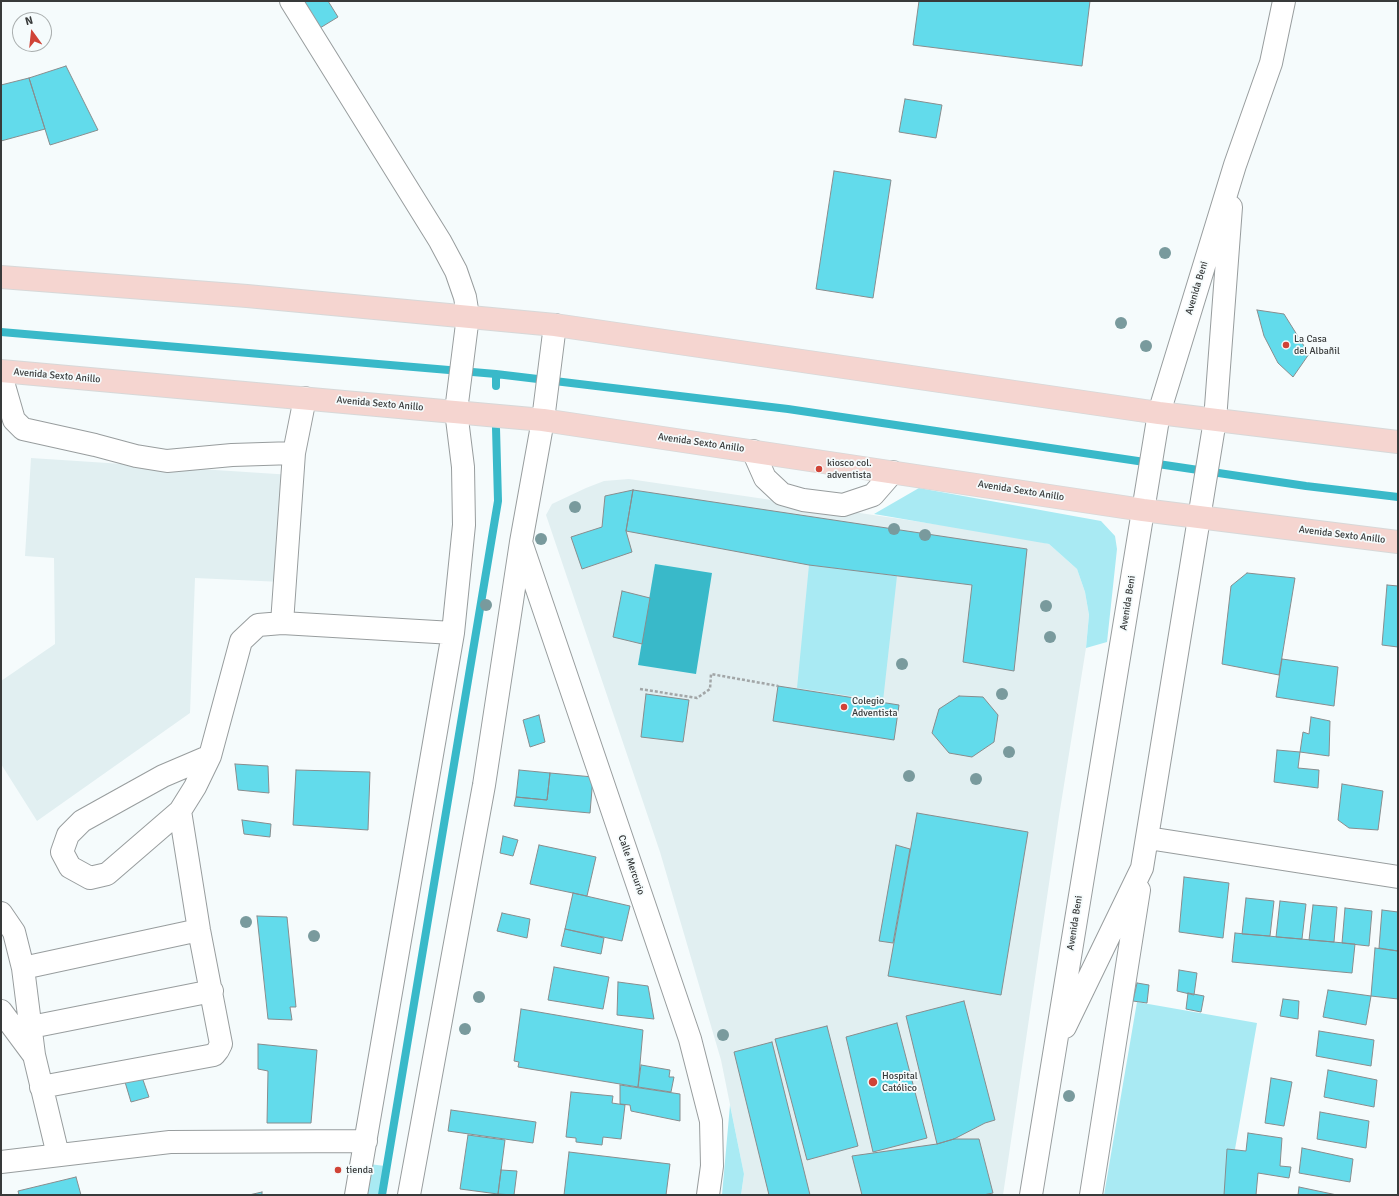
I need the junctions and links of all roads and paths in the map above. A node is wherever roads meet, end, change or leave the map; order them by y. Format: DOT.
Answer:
graph roads {
  1 [pos="291,1"];
  2 [pos="1284,1"];
  3 [pos="1234,165"];
  4 [pos="1,277"];
  5 [pos="468,316"];
  6 [pos="553,335"];
  7 [pos="1,371"];
  8 [pos="1,375"];
  9 [pos="305,398"];
  10 [pos="456,411"];
  11 [pos="1158,418"];
  12 [pos="543,420"];
  13 [pos="1214,428"];
  14 [pos="1398,442"];
  15 [pos="753,451"];
  16 [pos="294,453"];
  17 [pos="893,472"];
  18 [pos="1144,502"];
  19 [pos="1201,509"];
  20 [pos="521,542"];
  21 [pos="1398,542"];
  22 [pos="282,623"];
  23 [pos="453,632"];
  24 [pos="778,686"];
  25 [pos="640,689"];
  26 [pos="210,756"];
  27 [pos="180,811"];
  28 [pos="1148,838"];
  29 [pos="1142,868"];
  30 [pos="1398,877"];
  31 [pos="1,913"];
  32 [pos="199,930"];
  33 [pos="23,968"];
  34 [pos="212,991"];
  35 [pos="1,1011"];
  36 [pos="31,1027"];
  37 [pos="1054,1049"];
  38 [pos="34,1055"];
  39 [pos="41,1087"];
  40 [pos="366,1141"];
  41 [pos="58,1155"];
  42 [pos="1,1162"];
  43 [pos="356,1195"];
  44 [pos="409,1195"];
  45 [pos="708,1195"];
  46 [pos="1031,1195"];
  47 [pos="1091,1195"];
  1 -- 5 [label="street"];
  2 -- 3 [label="street, Avenida Beni"];
  3 -- 11 [label="street, Avenida Beni"];
  3 -- 13 [label="street, Avenida Beni"];
  4 -- 5 [label="main road"];
  5 -- 6 [label="main road"];
  5 -- 10 [label="street"];
  6 -- 11 [label="main road"];
  6 -- 12 [label="street"];
  7 -- 9 [label="main road, Avenida Sexto Anillo"];
  8 -- 16 [label="street"];
  9 -- 10 [label="main road, Avenida Sexto Anillo"];
  9 -- 16 [label="street"];
  10 -- 12 [label="main road, Avenida Sexto Anillo"];
  10 -- 23 [label="street"];
  11 -- 13 [label="main road"];
  11 -- 18 [label="street, Avenida Beni"];
  12 -- 15 [label="main road, Avenida Sexto Anillo"];
  12 -- 20 [label="street"];
  13 -- 14 [label="main road"];
  13 -- 19 [label="street, Avenida Beni"];
  15 -- 17 [label="main road, Avenida Sexto Anillo"];
  15 -- 17 [label="street"];
  16 -- 22 [label="street"];
  17 -- 18 [label="main road, Avenida Sexto Anillo"];
  18 -- 19 [label="main road, Avenida Sexto Anillo"];
  18 -- 37 [label="street, Avenida Beni"];
  19 -- 21 [label="main road, Avenida Sexto Anillo"];
  19 -- 28 [label="street, Avenida Beni"];
  20 -- 44 [label="street"];
  20 -- 45 [label="street, Calle Mercurio"];
  22 -- 23 [label="street"];
  22 -- 26 [label="street"];
  23 -- 40 [label="street"];
  24 -- 25 [label="path"];
  26 -- 27 [label="street"];
  26 -- 27 [label="street"];
  27 -- 32 [label="street"];
  28 -- 29 [label="street, Avenida Beni"];
  28 -- 30 [label="street"];
  29 -- 37 [label="street, Avenida Beni"];
  29 -- 47 [label="street, Avenida Beni"];
  31 -- 33 [label="street"];
  32 -- 33 [label="street"];
  32 -- 34 [label="street"];
  33 -- 36 [label="street"];
  34 -- 36 [label="street"];
  34 -- 39 [label="street"];
  35 -- 38 [label="street"];
  36 -- 38 [label="street"];
  37 -- 46 [label="street, Avenida Beni"];
  38 -- 39 [label="street"];
  39 -- 41 [label="street"];
  40 -- 41 [label="street"];
  40 -- 43 [label="street"];
  41 -- 42 [label="street"];
}
